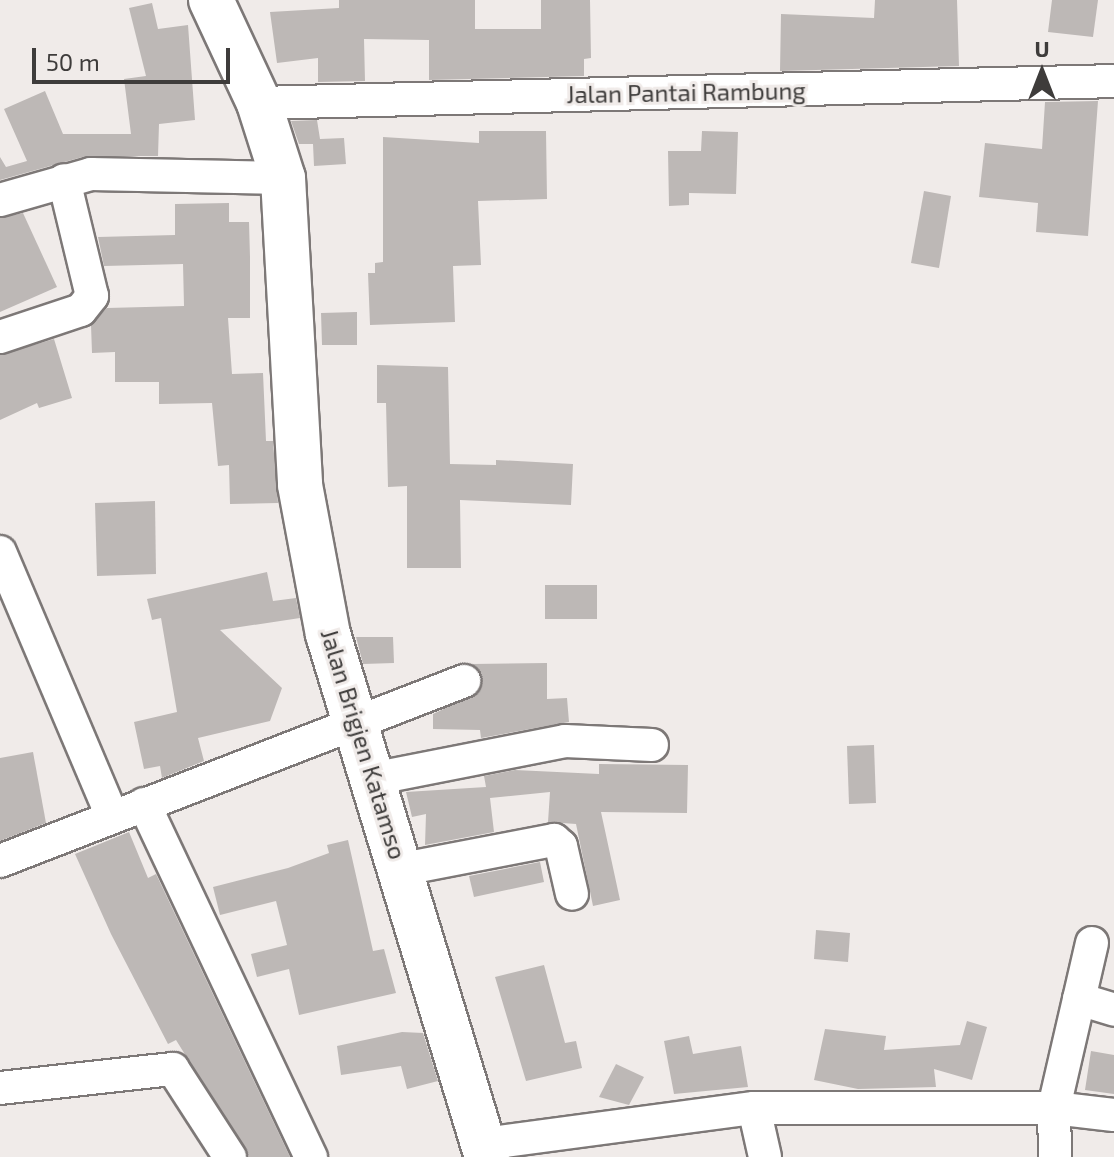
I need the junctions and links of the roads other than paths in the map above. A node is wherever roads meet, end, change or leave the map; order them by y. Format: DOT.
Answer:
graph roads {
  1 [pos="211,0"];
  2 [pos="1114,81"];
  3 [pos="259,103"];
  4 [pos="283,178"];
  5 [pos="64,180"];
  6 [pos="0,200"];
  7 [pos="0,337"];
  8 [pos="0,552"];
  9 [pos="464,681"];
  10 [pos="355,724"];
  11 [pos="652,745"];
  12 [pos="372,779"];
  13 [pos="144,804"];
  14 [pos="112,816"];
  15 [pos="0,861"];
  16 [pos="403,869"];
  17 [pos="572,894"];
  18 [pos="1092,943"];
  19 [pos="1079,999"];
  20 [pos="1114,1010"];
  21 [pos="0,1088"];
  22 [pos="754,1108"];
  23 [pos="1054,1108"];
  24 [pos="1114,1115"];
  25 [pos="485,1151"];
  26 [pos="230,1157"];
  27 [pos="311,1157"];
  28 [pos="765,1157"];
  29 [pos="1055,1157"];
  1 -- 3 [label="main road, Jalan Brigjen Katamso"];
  2 -- 3 [label="street, Jalan Pantai Rambung"];
  3 -- 4 [label="main road, Jalan Brigjen Katamso"];
  4 -- 5 [label="street"];
  4 -- 10 [label="main road, Jalan Brigjen Katamso"];
  5 -- 6 [label="street"];
  5 -- 7 [label="street"];
  8 -- 14 [label="street"];
  9 -- 10 [label="street"];
  10 -- 12 [label="main road, Jalan Brigjen Katamso"];
  10 -- 13 [label="street"];
  11 -- 12 [label="street"];
  12 -- 16 [label="main road, Jalan Brigjen Katamso"];
  13 -- 14 [label="street"];
  13 -- 27 [label="street"];
  14 -- 15 [label="street"];
  16 -- 17 [label="street"];
  16 -- 25 [label="main road, Jalan Brigjen Katamso"];
  18 -- 19 [label="street"];
  19 -- 20 [label="street"];
  19 -- 23 [label="street"];
  21 -- 26 [label="street"];
  22 -- 23 [label="street"];
  22 -- 25 [label="street"];
  22 -- 28 [label="street"];
  23 -- 24 [label="street"];
  23 -- 29 [label="street"];
}
